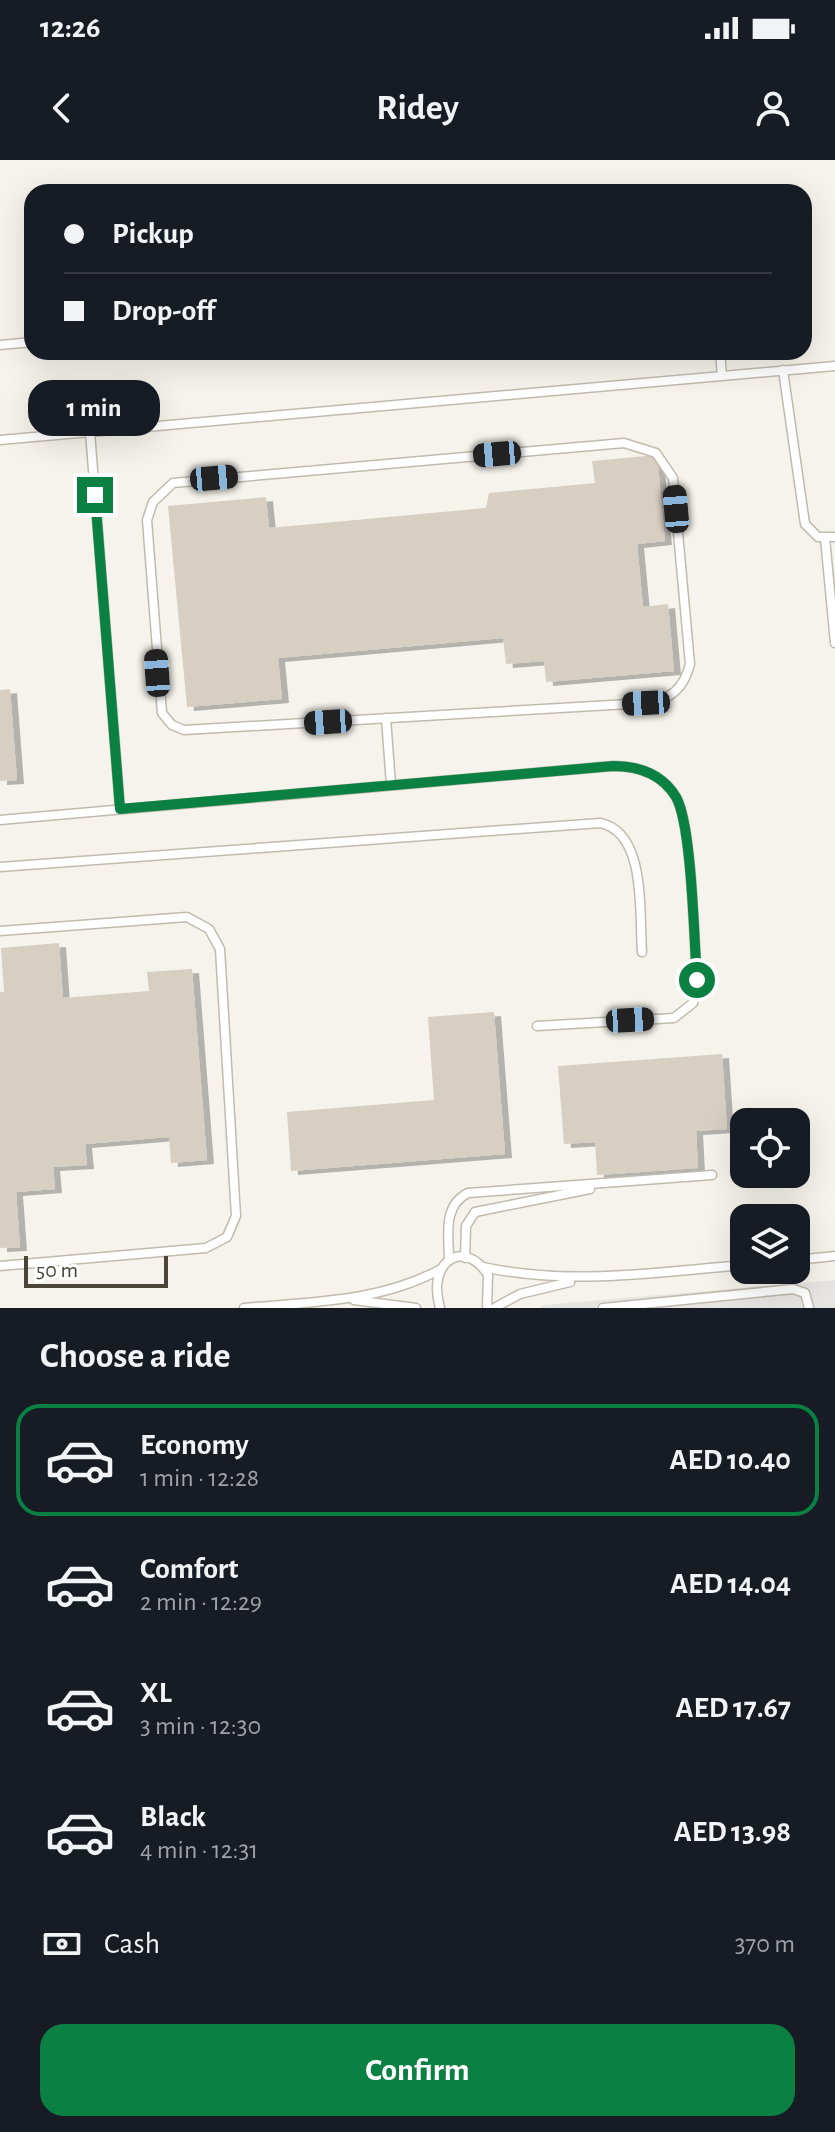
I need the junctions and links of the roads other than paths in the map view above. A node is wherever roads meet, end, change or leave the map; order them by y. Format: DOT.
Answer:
graph roads {
  1 [pos="24,343"];
  2 [pos="0,345"];
  3 [pos="721,360"];
  4 [pos="835,367"];
  5 [pos="783,370"];
  6 [pos="722,375"];
  7 [pos="90,432"];
  8 [pos="0,440"];
  9 [pos="830,537"];
  10 [pos="835,643"];
  11 [pos="386,718"];
  12 [pos="391,785"];
  13 [pos="120,809"];
  14 [pos="0,820"];
  15 [pos="0,867"];
  16 [pos="0,931"];
  17 [pos="642,952"];
  18 [pos="537,1026"];
  19 [pos="712,1175"];
  20 [pos="626,1183"];
  21 [pos="835,1256"];
  22 [pos="465,1258"];
  23 [pos="810,1259"];
  24 [pos="449,1260"];
  25 [pos="0,1266"];
  26 [pos="730,1266"];
  27 [pos="483,1267"];
  28 [pos="439,1270"];
  29 [pos="586,1279"];
  30 [pos="338,1300"];
  31 [pos="244,1308"];
  32 [pos="416,1308"];
  33 [pos="440,1308"];
  34 [pos="487,1308"];
  35 [pos="494,1308"];
  36 [pos="603,1308"];
  37 [pos="809,1308"];
  1 -- 2 [label="lane"];
  3 -- 6 [label="lane"];
  4 -- 5 [label="lane"];
  5 -- 6 [label="lane"];
  5 -- 9 [label="lane"];
  6 -- 7 [label="lane"];
  7 -- 8 [label="lane"];
  7 -- 13 [label="lane"];
  9 -- 10 [label="lane"];
  11 -- 11 [label="lane"];
  11 -- 12 [label="lane"];
  12 -- 13 [label="lane"];
  12 -- 18 [label="lane"];
  13 -- 14 [label="lane"];
  15 -- 17 [label="lane"];
  16 -- 25 [label="lane"];
  19 -- 20 [label="lane"];
  20 -- 22 [label="lane"];
  20 -- 24 [label="lane"];
  21 -- 23 [label="lane"];
  22 -- 24 [label="lane"];
  22 -- 27 [label="lane"];
  24 -- 28 [label="lane"];
  26 -- 29 [label="lane"];
  27 -- 29 [label="lane"];
  27 -- 34 [label="lane"];
  28 -- 30 [label="lane"];
  28 -- 33 [label="lane"];
  29 -- 35 [label="lane"];
  30 -- 31 [label="lane"];
  30 -- 32 [label="lane"];
  36 -- 37 [label="lane"];
}
